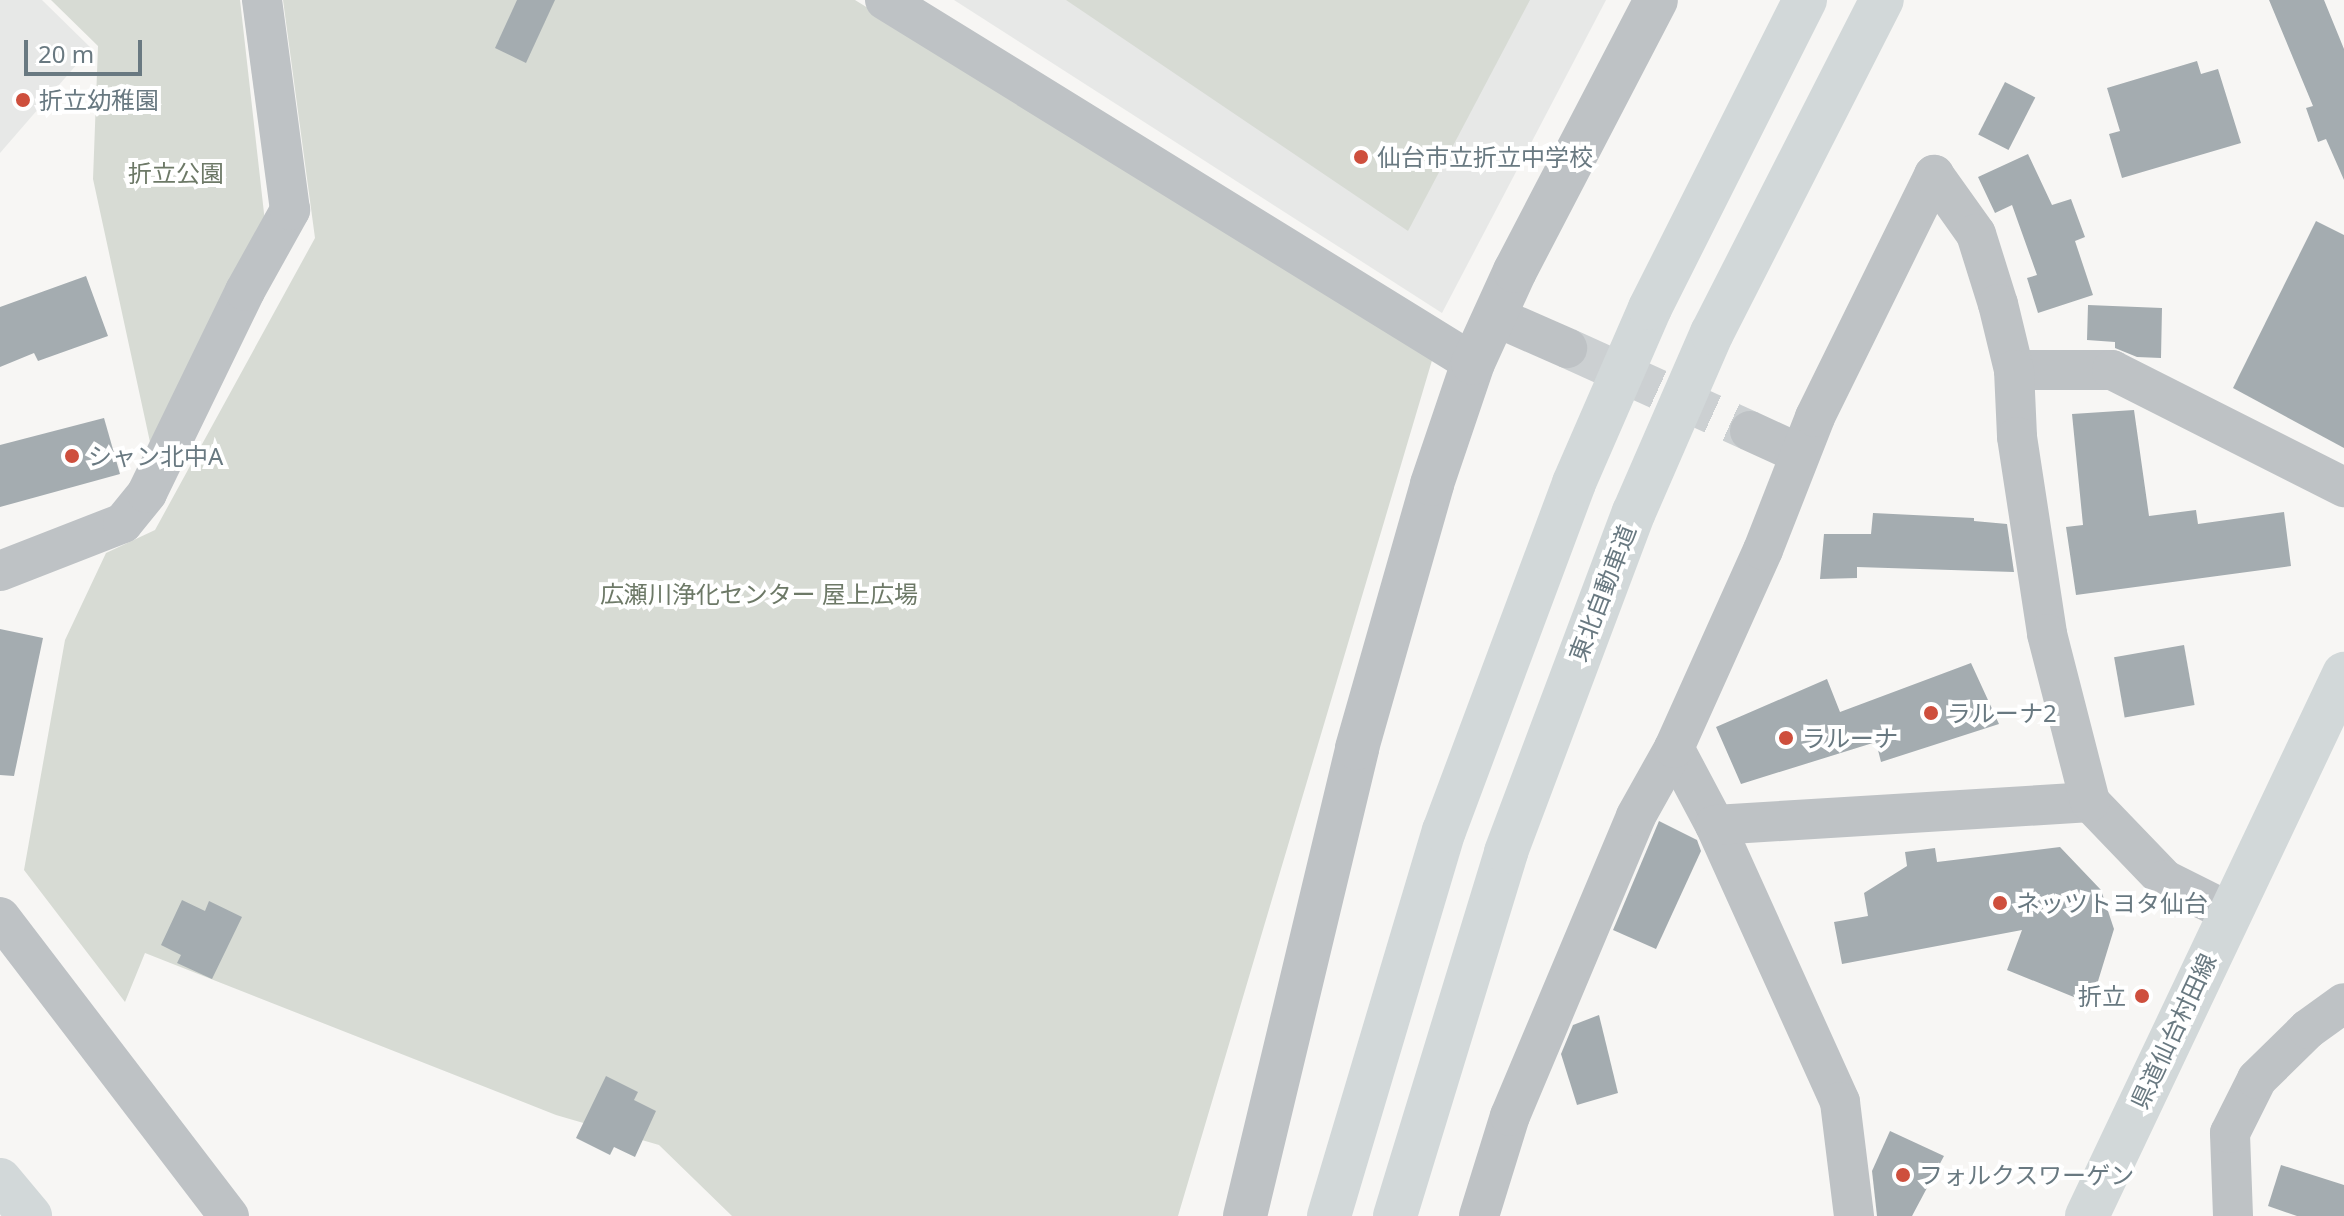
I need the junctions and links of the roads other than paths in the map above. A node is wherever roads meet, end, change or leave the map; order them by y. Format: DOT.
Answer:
graph roads {
  1 [pos="262,0"];
  2 [pos="885,0"];
  3 [pos="1656,0"];
  4 [pos="1805,0"];
  5 [pos="1882,0"];
  6 [pos="1494,316"];
  7 [pos="1567,348"];
  8 [pos="1473,363"];
  9 [pos="2014,370"];
  10 [pos="1750,431"];
  11 [pos="1800,454"];
  12 [pos="2344,487"];
  13 [pos="0,571"];
  14 [pos="2344,674"];
  15 [pos="1674,748"];
  16 [pos="2090,802"];
  17 [pos="1715,825"];
  18 [pos="2229,912"];
  19 [pos="0,917"];
  20 [pos="2344,1003"];
  21 [pos="0,1180"];
  22 [pos="0,1209"];
  23 [pos="6,1216"];
  24 [pos="30,1216"];
  25 [pos="229,1216"];
  26 [pos="1245,1216"];
  27 [pos="1329,1216"];
  28 [pos="1395,1216"];
  29 [pos="1479,1216"];
  30 [pos="1854,1216"];
  31 [pos="2087,1216"];
  32 [pos="2233,1216"];
  1 -- 13 [label="street"];
  2 -- 8 [label="street"];
  3 -- 6 [label="street"];
  4 -- 27 [label="main road"];
  5 -- 28 [label="main road, 東北自動車道"];
  6 -- 7 [label="street"];
  6 -- 8 [label="street"];
  8 -- 26 [label="street"];
  9 -- 11 [label="street"];
  9 -- 12 [label="street"];
  9 -- 16 [label="street"];
  10 -- 11 [label="street"];
  11 -- 15 [label="street"];
  14 -- 18 [label="main road, 県道仙台村田線"];
  15 -- 17 [label="street"];
  15 -- 29 [label="street"];
  16 -- 17 [label="street"];
  16 -- 18 [label="street"];
  17 -- 30 [label="street"];
  18 -- 31 [label="main road, 県道仙台村田線"];
  19 -- 25 [label="street"];
  20 -- 32 [label="street"];
  21 -- 24 [label="main road"];
  22 -- 23 [label="main road"];
}
